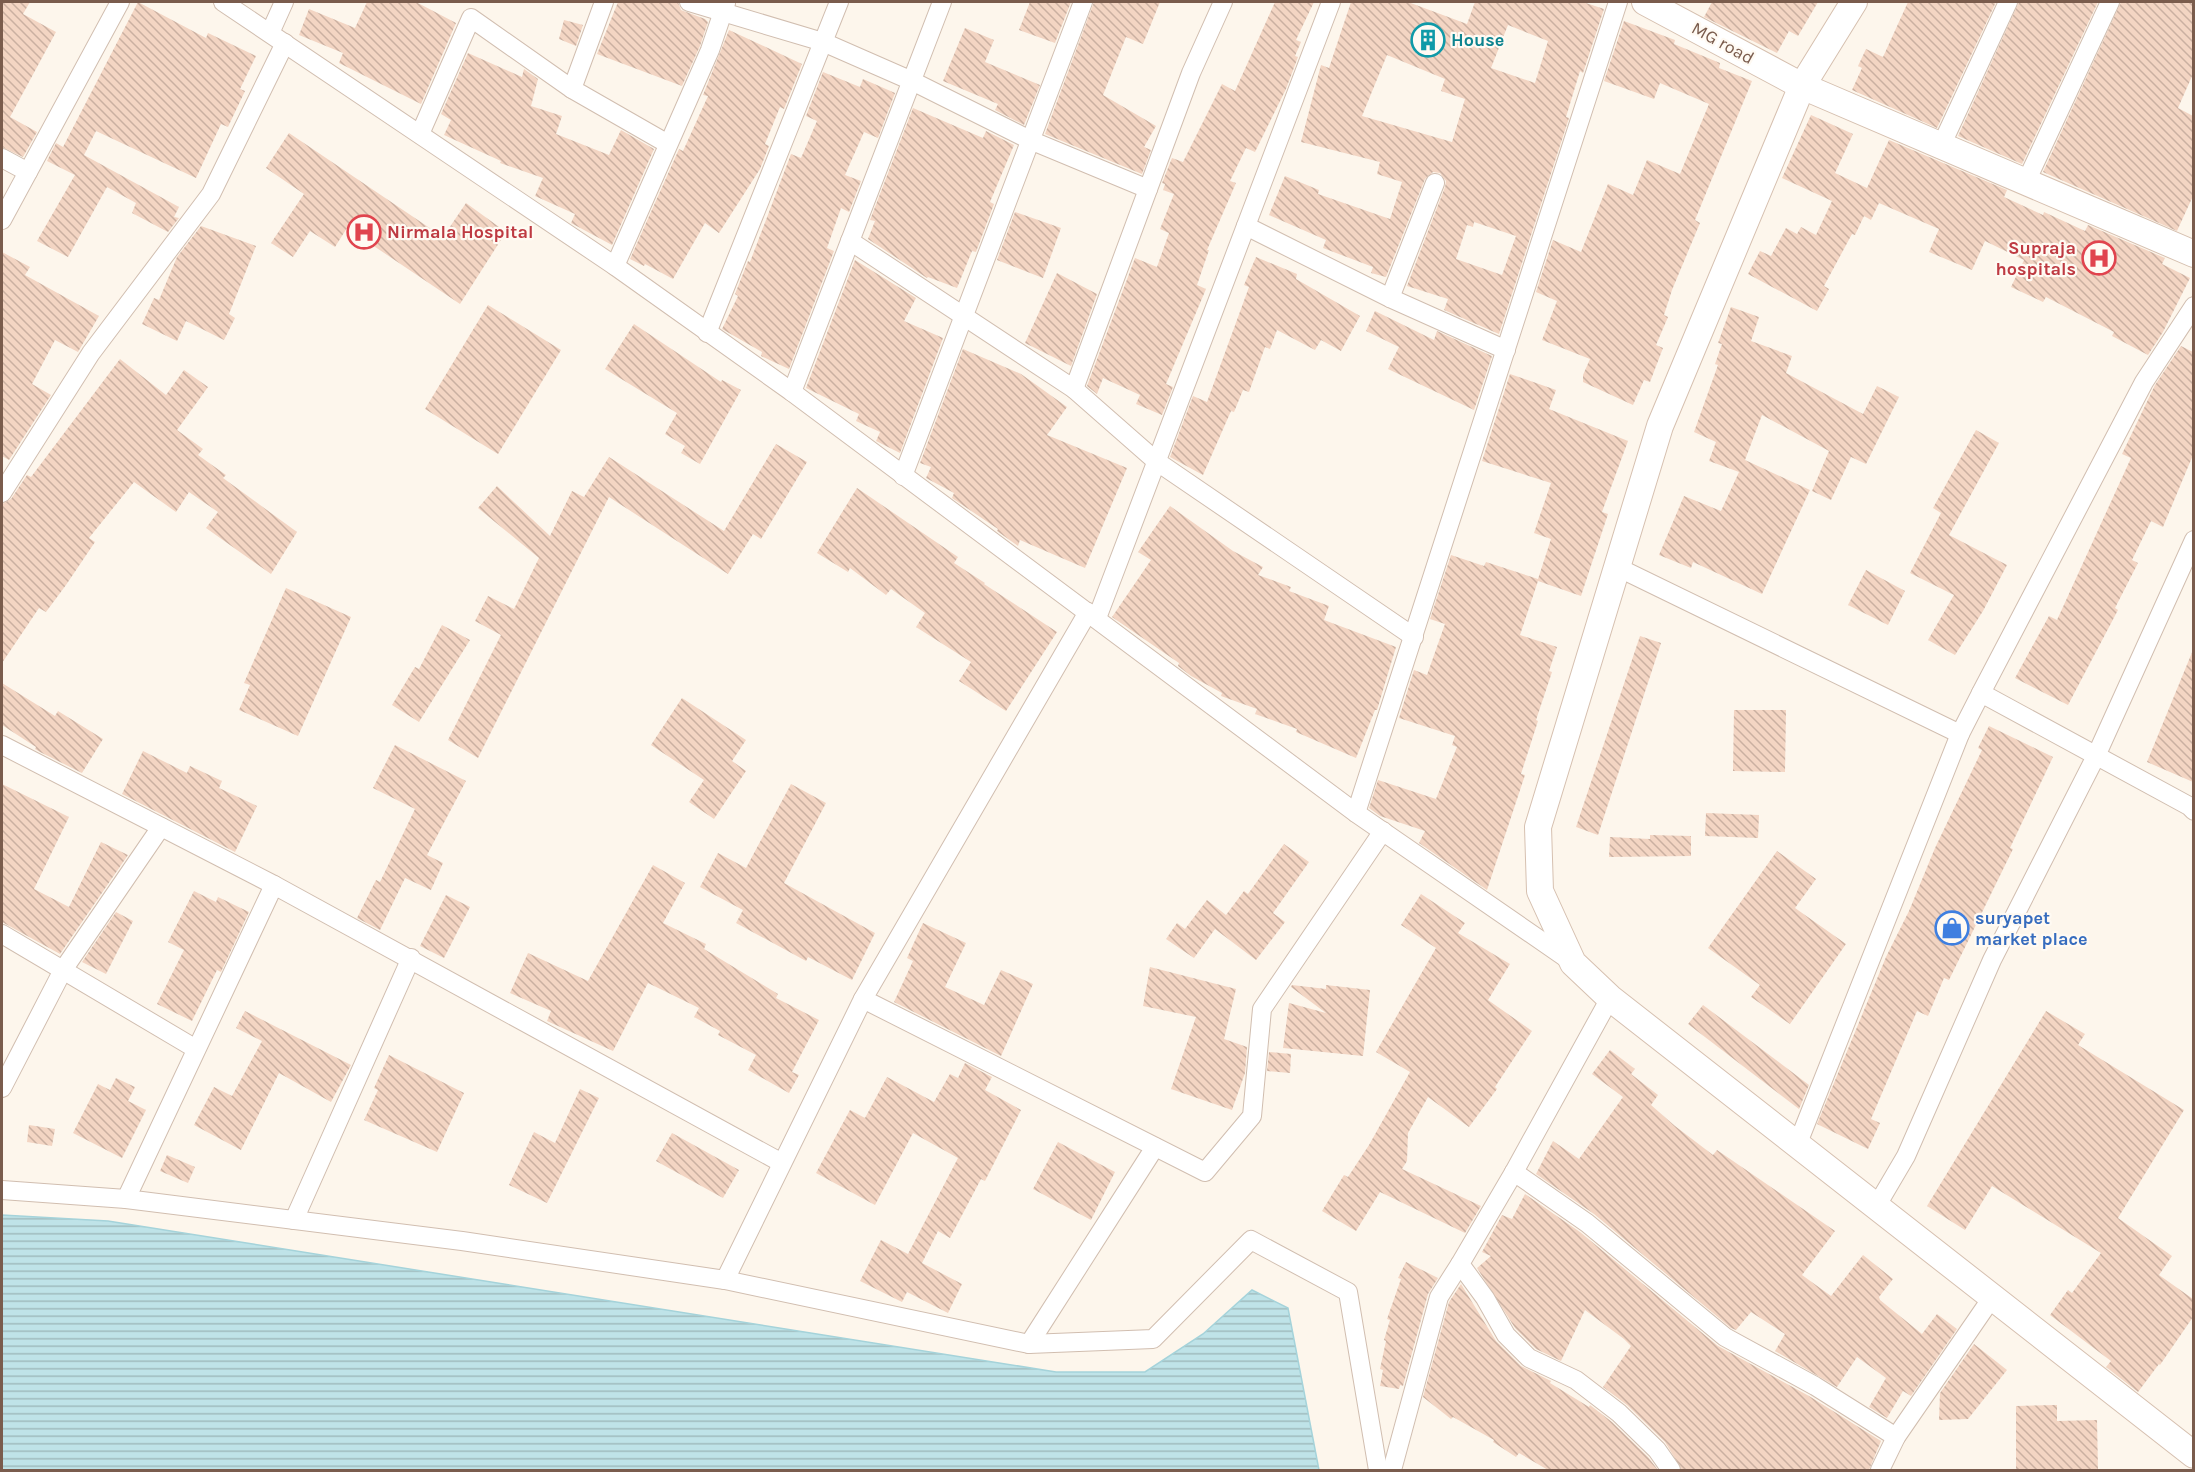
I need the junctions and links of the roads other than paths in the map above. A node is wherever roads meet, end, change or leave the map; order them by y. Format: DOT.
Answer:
graph roads {
  1 [pos="120,2"];
  2 [pos="223,2"];
  3 [pos="284,2"];
  4 [pos="604,2"];
  5 [pos="689,2"];
  6 [pos="839,2"];
  7 [pos="942,2"];
  8 [pos="1083,2"];
  9 [pos="1223,2"];
  10 [pos="1331,2"];
  11 [pos="1618,2"];
  12 [pos="1644,2"];
  13 [pos="1854,2"];
  14 [pos="2008,2"];
  15 [pos="2110,2"];
  16 [pos="725,7"];
  17 [pos="1674,8"];
  18 [pos="474,10"];
  19 [pos="277,38"];
  20 [pos="823,42"];
  21 [pos="912,81"];
  22 [pos="1802,86"];
  23 [pos="572,89"];
  24 [pos="420,134"];
  25 [pos="1030,140"];
  26 [pos="669,144"];
  27 [pos="1941,146"];
  28 [pos="2,158"];
  29 [pos="28,172"];
  30 [pos="1435,183"];
  31 [pos="2025,184"];
  32 [pos="1148,189"];
  33 [pos="2,220"];
  34 [pos="1246,226"];
  35 [pos="850,241"];
  36 [pos="2193,254"];
  37 [pos="615,266"];
  38 [pos="1390,298"];
  39 [pos="2193,306"];
  40 [pos="963,317"];
  41 [pos="707,333"];
  42 [pos="1506,351"];
  43 [pos="1074,389"];
  44 [pos="792,392"];
  45 [pos="1156,461"];
  46 [pos="903,476"];
  47 [pos="2,493"];
  48 [pos="2193,540"];
  49 [pos="1617,567"];
  50 [pos="1093,615"];
  51 [pos="1414,637"];
  52 [pos="1980,693"];
  53 [pos="1960,734"];
  54 [pos="2,746"];
  55 [pos="2096,756"];
  56 [pos="2193,811"];
  57 [pos="1356,813"];
  58 [pos="161,827"];
  59 [pos="1383,831"];
  60 [pos="274,885"];
  61 [pos="2,934"];
  62 [pos="411,958"];
  63 [pos="1574,963"];
  64 [pos="63,970"];
  65 [pos="1610,998"];
  66 [pos="863,999"];
  67 [pos="196,1049"];
  68 [pos="2,1088"];
  69 [pos="1798,1143"];
  70 [pos="1155,1147"];
  71 [pos="782,1163"];
  72 [pos="1514,1172"];
  73 [pos="2,1190"];
  74 [pos="126,1199"];
  75 [pos="1876,1207"];
  76 [pos="294,1220"];
  77 [pos="1460,1264"];
  78 [pos="725,1280"];
  79 [pos="1991,1299"];
  80 [pos="1029,1344"];
  81 [pos="1896,1437"];
  82 [pos="2193,1455"];
  83 [pos="1378,1470"];
  84 [pos="1392,1470"];
  85 [pos="1671,1470"];
  86 [pos="1880,1470"];
  1 -- 29 [label="street"];
  2 -- 19 [label="street"];
  3 -- 19 [label="street"];
  4 -- 23 [label="street"];
  5 -- 16 [label="street"];
  6 -- 20 [label="street"];
  7 -- 21 [label="street"];
  8 -- 25 [label="street"];
  9 -- 32 [label="street"];
  10 -- 34 [label="street"];
  11 -- 42 [label="street"];
  12 -- 17 [label="street, MG road"];
  13 -- 22 [label="street"];
  14 -- 27 [label="street"];
  15 -- 31 [label="street"];
  16 -- 20 [label="street"];
  16 -- 26 [label="street"];
  17 -- 22 [label="street, MG road"];
  18 -- 23 [label="street"];
  18 -- 24 [label="street"];
  19 -- 24 [label="street"];
  19 -- 47 [label="street"];
  20 -- 21 [label="street"];
  20 -- 41 [label="street"];
  21 -- 25 [label="street"];
  21 -- 35 [label="street"];
  22 -- 27 [label="street, MG road"];
  22 -- 49 [label="street"];
  23 -- 26 [label="street"];
  24 -- 37 [label="street"];
  25 -- 32 [label="street"];
  25 -- 40 [label="street"];
  26 -- 37 [label="street"];
  27 -- 31 [label="street, MG road"];
  28 -- 29 [label="street"];
  29 -- 33 [label="street"];
  30 -- 38 [label="street"];
  31 -- 36 [label="street, MG road"];
  32 -- 43 [label="street"];
  34 -- 38 [label="street"];
  34 -- 45 [label="street"];
  35 -- 40 [label="street"];
  35 -- 44 [label="street"];
  37 -- 41 [label="street"];
  38 -- 42 [label="street"];
  39 -- 52 [label="street"];
  40 -- 43 [label="street"];
  40 -- 46 [label="street"];
  41 -- 44 [label="street"];
  42 -- 51 [label="street"];
  43 -- 45 [label="street"];
  44 -- 46 [label="street"];
  45 -- 50 [label="street"];
  45 -- 51 [label="street"];
  46 -- 50 [label="street"];
  48 -- 55 [label="street"];
  49 -- 53 [label="street"];
  49 -- 63 [label="street"];
  50 -- 57 [label="street"];
  50 -- 66 [label="street"];
  51 -- 57 [label="street"];
  52 -- 53 [label="street"];
  52 -- 55 [label="street"];
  53 -- 69 [label="street"];
  54 -- 58 [label="street"];
  55 -- 56 [label="street"];
  55 -- 75 [label="street"];
  57 -- 59 [label="street"];
  58 -- 60 [label="street"];
  58 -- 64 [label="street"];
  59 -- 63 [label="street"];
  59 -- 70 [label="street"];
  60 -- 62 [label="street"];
  60 -- 67 [label="street"];
  61 -- 64 [label="street"];
  62 -- 71 [label="street"];
  62 -- 76 [label="street"];
  63 -- 65 [label="street"];
  64 -- 67 [label="street"];
  64 -- 68 [label="street"];
  65 -- 69 [label="street"];
  65 -- 72 [label="street"];
  66 -- 70 [label="street"];
  66 -- 71 [label="street"];
  67 -- 74 [label="street"];
  69 -- 75 [label="street"];
  70 -- 80 [label="street"];
  71 -- 78 [label="street"];
  72 -- 77 [label="street"];
  72 -- 81 [label="street"];
  73 -- 74 [label="street"];
  74 -- 76 [label="street"];
  75 -- 79 [label="street"];
  76 -- 78 [label="street"];
  77 -- 84 [label="street"];
  77 -- 85 [label="street"];
  78 -- 80 [label="street"];
  79 -- 81 [label="street"];
  79 -- 82 [label="street"];
  80 -- 83 [label="street"];
  81 -- 86 [label="street"];
}
